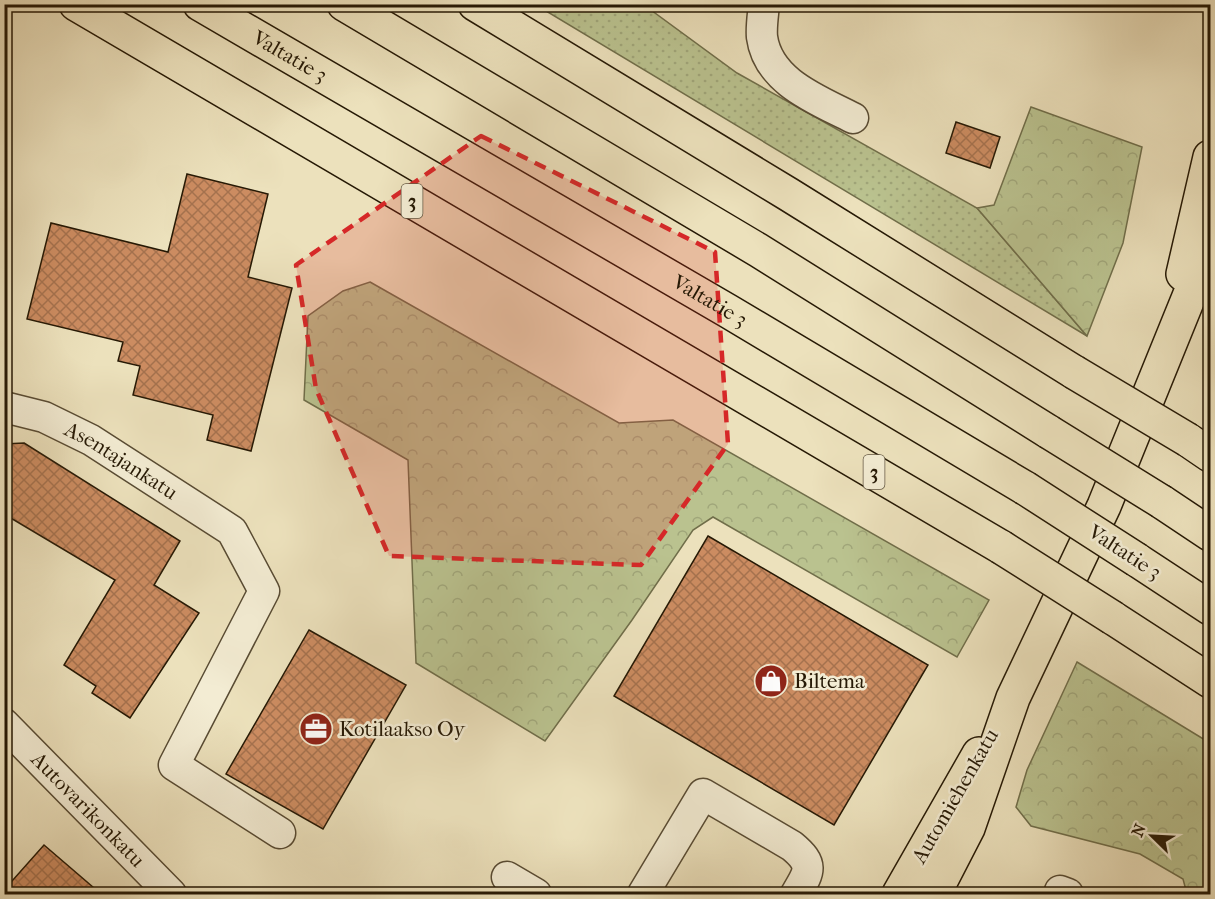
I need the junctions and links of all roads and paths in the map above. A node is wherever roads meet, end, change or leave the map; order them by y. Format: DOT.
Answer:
graph roads {
  1 [pos="76,4"];
  2 [pos="201,4"];
  3 [pos="344,4"];
  4 [pos="475,4"];
  5 [pos="764,4"];
  6 [pos="853,118"];
  7 [pos="1210,157"];
  8 [pos="1210,245"];
  9 [pos="1166,352"];
  10 [pos="4,407"];
  11 [pos="1199,448"];
  12 [pos="1210,534"];
  13 [pos="1210,608"];
  14 [pos="1210,681"];
  15 [pos="1013,699"];
  16 [pos="4,724"];
  17 [pos="280,833"];
  18 [pos="507,877"];
  19 [pos="171,894"];
  20 [pos="536,894"];
  21 [pos="643,894"];
  22 [pos="796,894"];
  23 [pos="899,894"];
  24 [pos="934,894"];
  1 -- 14 [label="main road, 3, bridge"];
  2 -- 13 [label="main road, Valtatie 3, bridge"];
  3 -- 12 [label="main road, bridge"];
  4 -- 11 [label="main road, bridge"];
  5 -- 6 [label="street"];
  7 -- 9 [label="main road, Automiehenkatu"];
  8 -- 9 [label="main road, Automiehenkatu"];
  9 -- 15 [label="main road, Automiehenkatu"];
  10 -- 17 [label="street, Asentajankatu"];
  15 -- 23 [label="main road, Automiehenkatu"];
  15 -- 24 [label="main road, Automiehenkatu"];
  16 -- 19 [label="street, Autovarikonkatu"];
  18 -- 20 [label="street"];
  21 -- 22 [label="street"];
}
